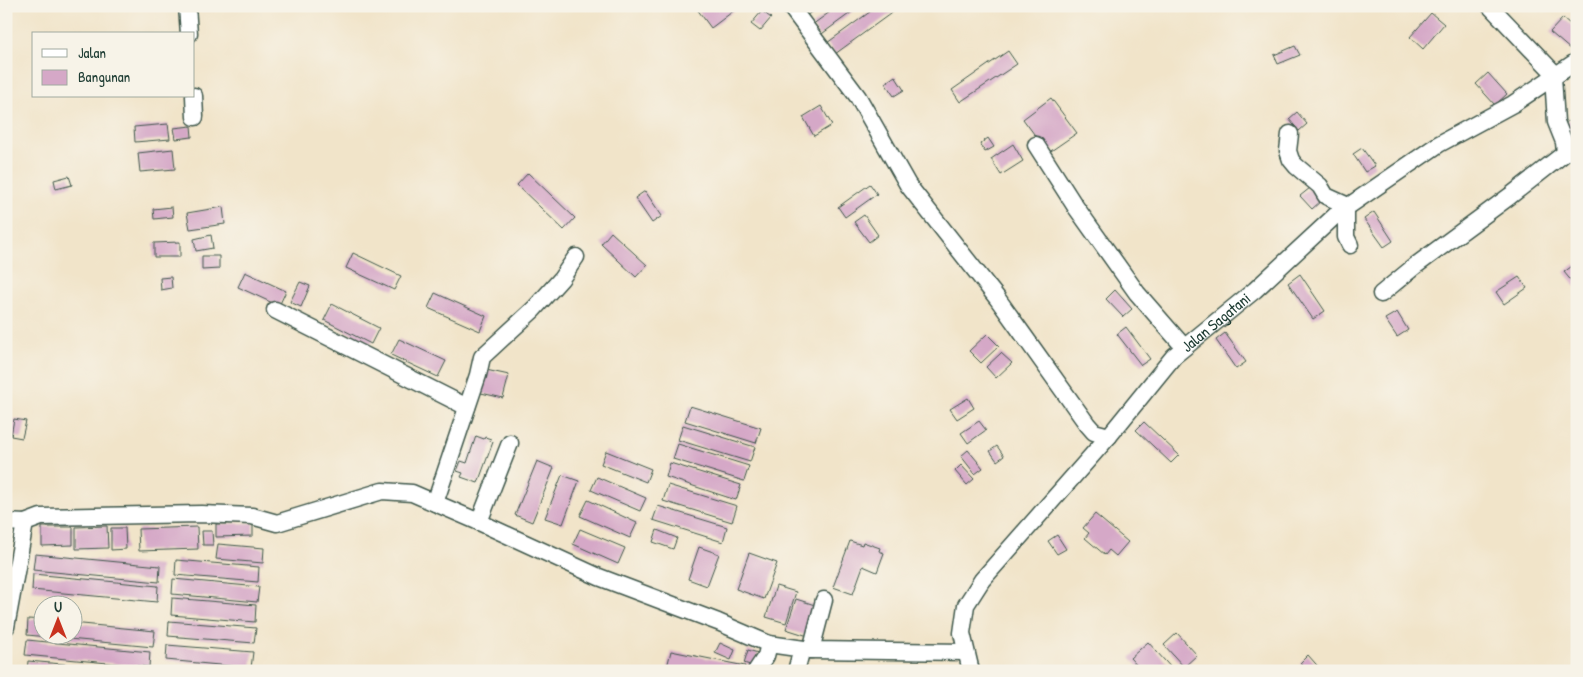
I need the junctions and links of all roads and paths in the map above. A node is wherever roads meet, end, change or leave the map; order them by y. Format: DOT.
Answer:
graph roads {
  1 [pos="187,6"];
  2 [pos="790,6"];
  3 [pos="1490,6"];
  4 [pos="189,32"];
  5 [pos="1577,61"];
  6 [pos="1555,76"];
  7 [pos="194,98"];
  8 [pos="195,117"];
  9 [pos="1290,134"];
  10 [pos="1036,145"];
  11 [pos="1347,207"];
  12 [pos="1350,245"];
  13 [pos="576,257"];
  14 [pos="1380,294"];
  15 [pos="275,310"];
  16 [pos="1184,347"];
  17 [pos="467,407"];
  18 [pos="1109,436"];
  19 [pos="510,443"];
  20 [pos="435,503"];
  21 [pos="6,522"];
  22 [pos="479,522"];
  23 [pos="25,523"];
  24 [pos="824,600"];
  25 [pos="6,627"];
  26 [pos="769,644"];
  27 [pos="806,650"];
  28 [pos="966,652"];
  29 [pos="756,671"];
  30 [pos="796,671"];
  31 [pos="971,671"];
  1 -- 4 [label="street"];
  2 -- 18 [label="street"];
  3 -- 6 [label="street"];
  5 -- 6 [label="street, Jalan Sagatani"];
  6 -- 11 [label="street, Jalan Sagatani"];
  6 -- 14 [label="street"];
  7 -- 8 [label="street"];
  9 -- 11 [label="street"];
  10 -- 16 [label="street"];
  11 -- 12 [label="street"];
  11 -- 16 [label="street, Jalan Sagatani"];
  13 -- 17 [label="street"];
  15 -- 17 [label="street"];
  16 -- 18 [label="street, Jalan Sagatani"];
  17 -- 20 [label="street"];
  18 -- 28 [label="street, Jalan Sagatani"];
  19 -- 22 [label="street"];
  20 -- 22 [label="street"];
  20 -- 23 [label="street"];
  21 -- 23 [label="street"];
  22 -- 26 [label="street"];
  23 -- 25 [label="street"];
  24 -- 27 [label="street"];
  26 -- 27 [label="street"];
  26 -- 29 [label="street"];
  27 -- 28 [label="street"];
  27 -- 30 [label="street"];
  28 -- 31 [label="street, Jalan Sagatani"];
}
